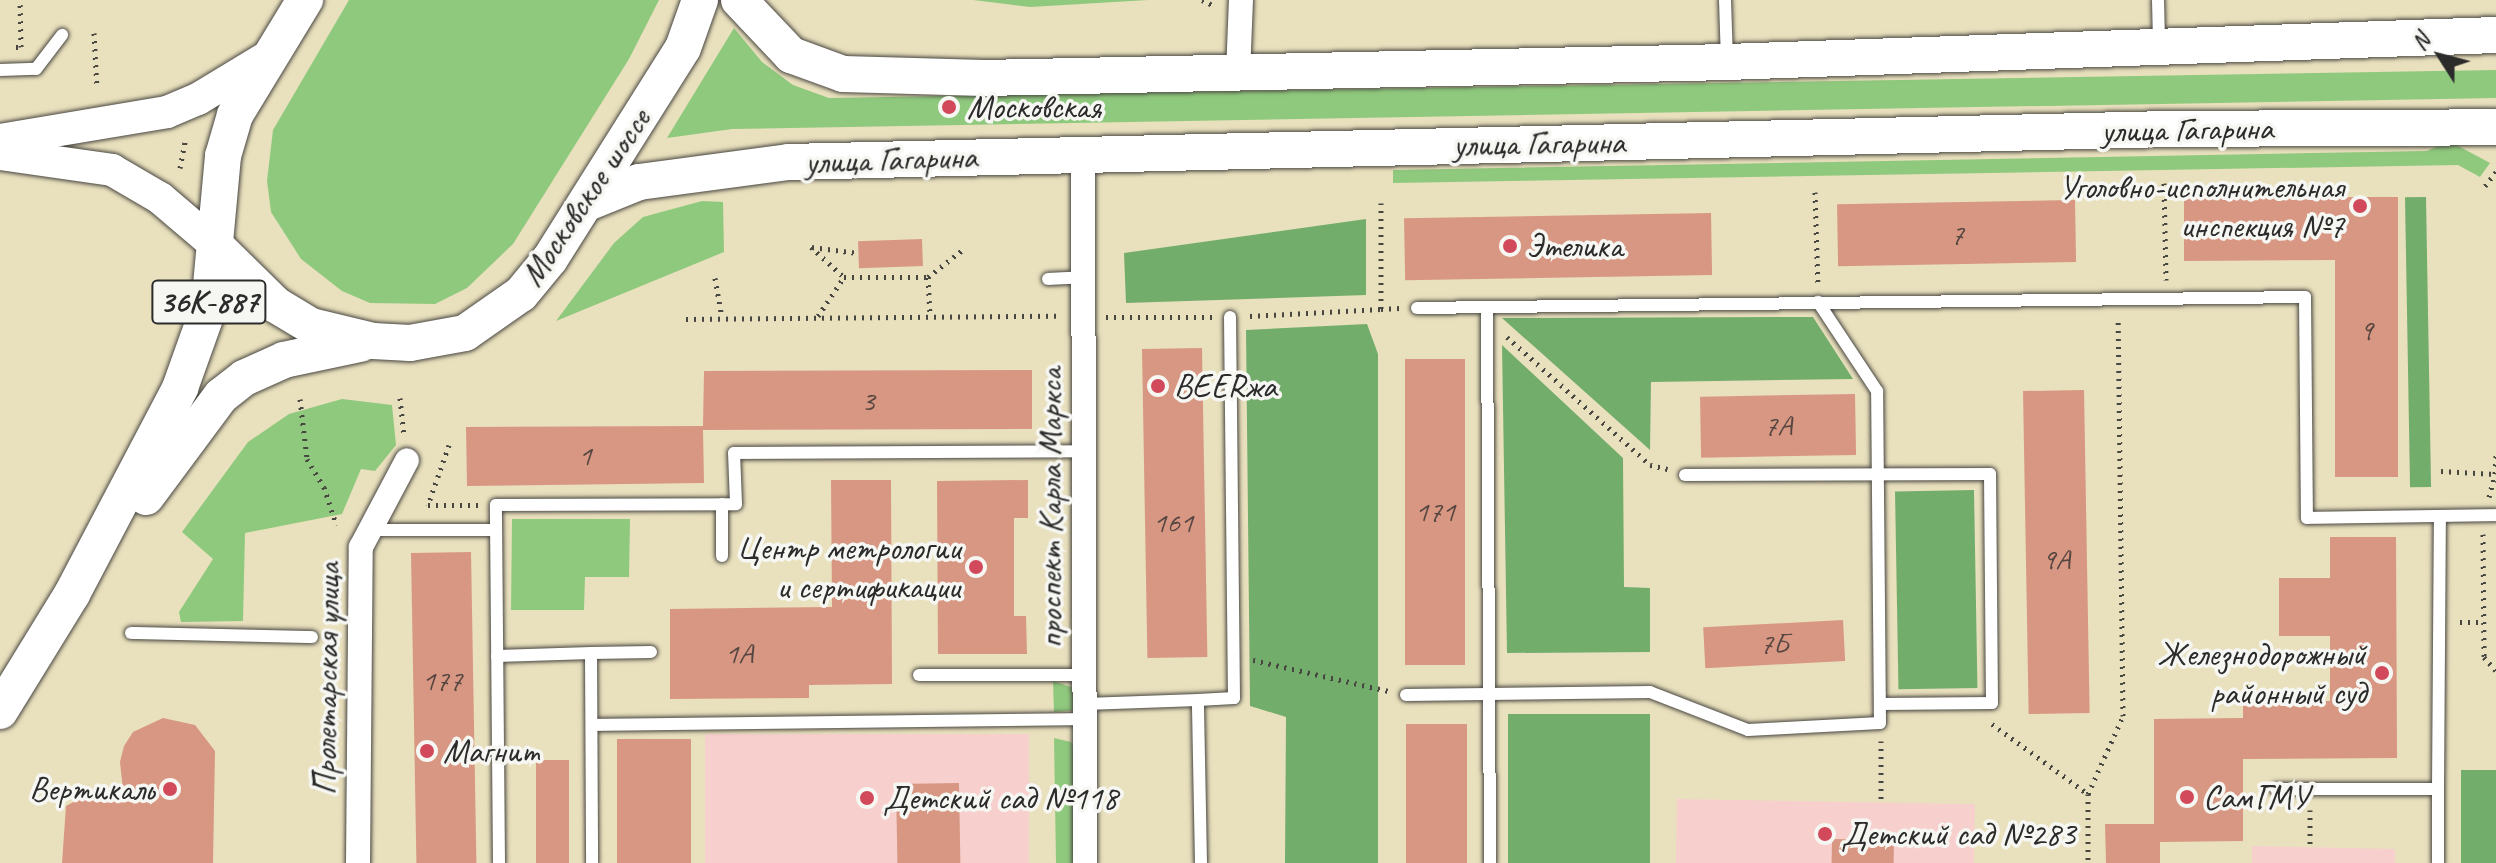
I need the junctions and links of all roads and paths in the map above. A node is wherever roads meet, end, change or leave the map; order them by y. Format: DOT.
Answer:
graph roads {
  1 [pos="20,0"];
  2 [pos="305,0"];
  3 [pos="700,0"];
  4 [pos="739,0"];
  5 [pos="1202,0"];
  6 [pos="1241,0"];
  7 [pos="1725,0"];
  8 [pos="2158,0"];
  9 [pos="1216,7"];
  10 [pos="94,33"];
  11 [pos="62,35"];
  12 [pos="2496,35"];
  13 [pos="2159,45"];
  14 [pos="10,47"];
  15 [pos="269,56"];
  16 [pos="1727,62"];
  17 [pos="0,70"];
  18 [pos="1238,74"];
  19 [pos="97,88"];
  20 [pos="188,124"];
  21 [pos="2496,127"];
  22 [pos="0,140"];
  23 [pos="1083,153"];
  24 [pos="0,154"];
  25 [pos="180,168"];
  26 [pos="2496,172"];
  27 [pos="2164,183"];
  28 [pos="2065,185"];
  29 [pos="2075,185"];
  30 [pos="2485,186"];
  31 [pos="1815,192"];
  32 [pos="587,203"];
  33 [pos="1381,203"];
  34 [pos="214,246"];
  35 [pos="965,248"];
  36 [pos="858,253"];
  37 [pos="844,277"];
  38 [pos="928,277"];
  39 [pos="1082,277"];
  40 [pos="715,278"];
  41 [pos="1048,279"];
  42 [pos="2166,297"];
  43 [pos="2118,298"];
  44 [pos="1818,302"];
  45 [pos="1417,308"];
  46 [pos="1381,309"];
  47 [pos="1487,313"];
  48 [pos="722,316"];
  49 [pos="818,316"];
  50 [pos="930,316"];
  51 [pos="1083,317"];
  52 [pos="1230,317"];
  53 [pos="686,319"];
  54 [pos="373,341"];
  55 [pos="400,398"];
  56 [pos="300,399"];
  57 [pos="449,445"];
  58 [pos="1083,451"];
  59 [pos="2496,453"];
  60 [pos="407,460"];
  61 [pos="2441,471"];
  62 [pos="1878,474"];
  63 [pos="2495,474"];
  64 [pos="1685,475"];
  65 [pos="1700,478"];
  66 [pos="722,504"];
  67 [pos="496,505"];
  68 [pos="2490,516"];
  69 [pos="2440,517"];
  70 [pos="336,525"];
  71 [pos="368,530"];
  72 [pos="496,530"];
  73 [pos="722,556"];
  74 [pos="72,594"];
  75 [pos="2459,622"];
  76 [pos="2483,622"];
  77 [pos="131,633"];
  78 [pos="312,637"];
  79 [pos="651,652"];
  80 [pos="591,653"];
  81 [pos="1233,655"];
  82 [pos="497,656"];
  83 [pos="2496,671"];
  84 [pos="919,675"];
  85 [pos="1085,675"];
  86 [pos="1406,695"];
  87 [pos="1489,695"];
  88 [pos="1198,700"];
  89 [pos="1881,704"];
  90 [pos="0,711"];
  91 [pos="1085,711"];
  92 [pos="1880,723"];
  93 [pos="1975,723"];
  94 [pos="592,725"];
  95 [pos="2276,789"];
  96 [pos="2438,789"];
  97 [pos="2088,794"];
  98 [pos="1881,803"];
  99 [pos="2310,810"];
  100 [pos="2310,848"];
  101 [pos="358,863"];
  102 [pos="499,863"];
  103 [pos="592,863"];
  104 [pos="1085,863"];
  105 [pos="1201,863"];
  106 [pos="1490,863"];
  107 [pos="2088,863"];
  108 [pos="2438,863"];
  1 -- 14 [label="path"];
  2 -- 15 [label="main road, Московское шоссе / 36К-887"];
  3 -- 32 [label="main road, Московское шоссе / 36К-887"];
  4 -- 18 [label="main road"];
  5 -- 9 [label="path"];
  6 -- 18 [label="street"];
  7 -- 16 [label="lane"];
  8 -- 13 [label="lane"];
  10 -- 19 [label="path"];
  11 -- 17 [label="lane"];
  12 -- 13 [label="main road"];
  13 -- 16 [label="main road"];
  15 -- 22 [label="main road"];
  15 -- 34 [label="main road, Московское шоссе / 36К-887"];
  16 -- 18 [label="main road"];
  20 -- 25 [label="path"];
  21 -- 23 [label="main road, улица Гагарина"];
  23 -- 32 [label="main road, улица Гагарина"];
  23 -- 39 [label="street, проспект Карла Маркса"];
  24 -- 34 [label="main road"];
  26 -- 30 [label="path"];
  27 -- 42 [label="path"];
  28 -- 29 [label="path"];
  31 -- 44 [label="path"];
  32 -- 54 [label="main road, Московское шоссе / 36К-887"];
  33 -- 46 [label="path"];
  34 -- 54 [label="main road, Московское шоссе / 36К-887"];
  34 -- 74 [label="main road, Московское шоссе / 36К-887"];
  35 -- 38 [label="path"];
  36 -- 37 [label="path"];
  37 -- 38 [label="path"];
  37 -- 49 [label="path"];
  38 -- 50 [label="path"];
  39 -- 41 [label="lane"];
  39 -- 51 [label="street, проспект Карла Маркса"];
  40 -- 48 [label="path"];
  42 -- 43 [label="lane"];
  42 -- 69 [label="lane"];
  43 -- 44 [label="lane"];
  43 -- 97 [label="path"];
  44 -- 47 [label="lane"];
  44 -- 62 [label="lane"];
  45 -- 46 [label="path"];
  45 -- 47 [label="lane"];
  46 -- 52 [label="path"];
  47 -- 65 [label="path"];
  47 -- 87 [label="lane"];
  48 -- 49 [label="path"];
  48 -- 53 [label="path"];
  49 -- 50 [label="path"];
  50 -- 51 [label="path"];
  51 -- 52 [label="path"];
  51 -- 58 [label="street, проспект Карла Маркса"];
  52 -- 81 [label="lane"];
  54 -- 74 [label="main road, Московское шоссе / 36К-887"];
  55 -- 60 [label="path"];
  56 -- 70 [label="path"];
  57 -- 67 [label="path"];
  58 -- 66 [label="lane"];
  58 -- 85 [label="street, проспект Карла Маркса"];
  59 -- 63 [label="path"];
  60 -- 71 [label="street, Пролетарская улица"];
  61 -- 63 [label="path"];
  62 -- 65 [label="lane"];
  62 -- 89 [label="lane"];
  62 -- 89 [label="lane"];
  63 -- 68 [label="path"];
  64 -- 65 [label="lane"];
  66 -- 67 [label="lane"];
  66 -- 73 [label="lane"];
  67 -- 72 [label="lane"];
  68 -- 69 [label="lane"];
  68 -- 76 [label="path"];
  69 -- 96 [label="lane"];
  71 -- 72 [label="lane"];
  71 -- 101 [label="street, Пролетарская улица"];
  72 -- 82 [label="lane"];
  74 -- 90 [label="main road, Московское шоссе / 36К-887"];
  75 -- 76 [label="path"];
  76 -- 83 [label="path"];
  77 -- 78 [label="lane"];
  79 -- 80 [label="lane"];
  80 -- 82 [label="lane"];
  80 -- 94 [label="lane"];
  81 -- 86 [label="path"];
  81 -- 88 [label="lane"];
  82 -- 102 [label="lane"];
  84 -- 85 [label="lane"];
  85 -- 91 [label="street, проспект Карла Маркса"];
  86 -- 87 [label="lane"];
  87 -- 92 [label="lane"];
  87 -- 106 [label="lane"];
  88 -- 91 [label="lane"];
  88 -- 105 [label="lane"];
  89 -- 92 [label="lane"];
  91 -- 94 [label="lane"];
  91 -- 104 [label="street, проспект Карла Маркса"];
  92 -- 98 [label="path"];
  93 -- 97 [label="path"];
  94 -- 103 [label="lane"];
  95 -- 96 [label="lane"];
  96 -- 108 [label="lane"];
  97 -- 107 [label="path"];
  99 -- 100 [label="path"];
}
